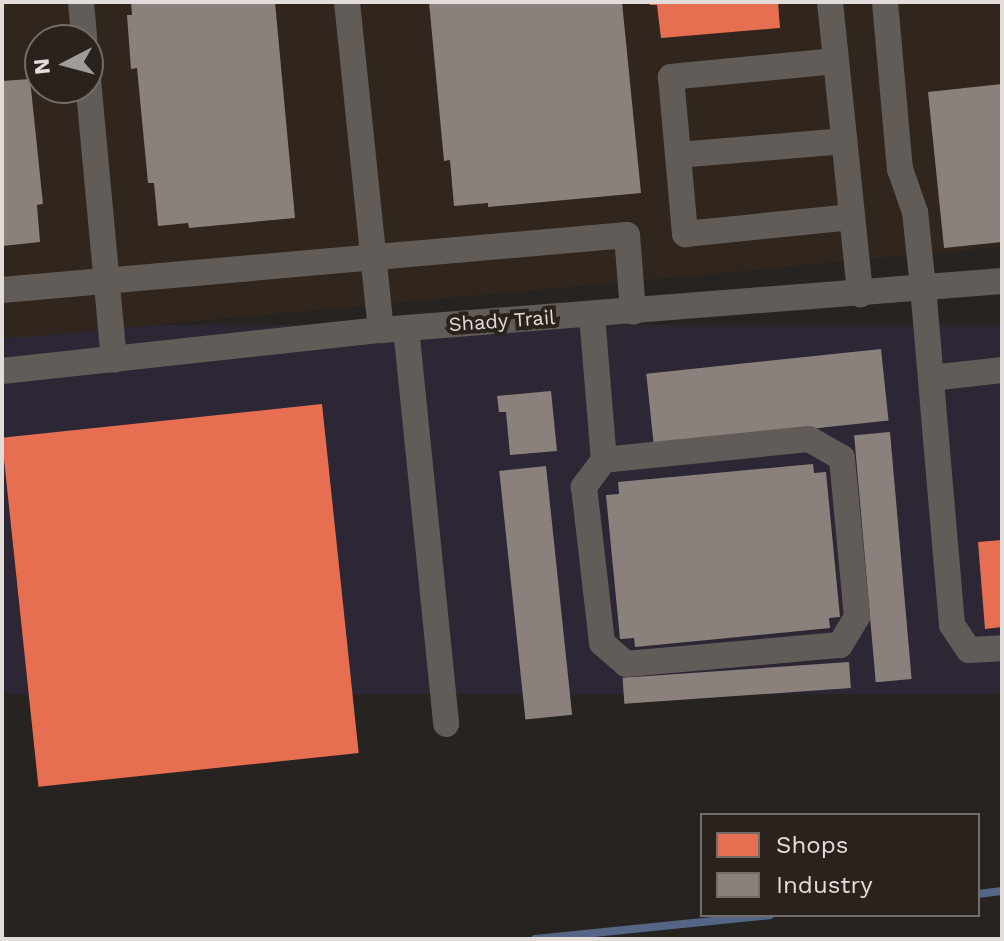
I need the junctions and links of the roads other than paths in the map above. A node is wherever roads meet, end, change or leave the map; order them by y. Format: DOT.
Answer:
graph roads {
  1 [pos="81,2"];
  2 [pos="347,2"];
  3 [pos="830,2"];
  4 [pos="885,2"];
  5 [pos="83,24"];
  6 [pos="836,61"];
  7 [pos="90,104"];
  8 [pos="844,141"];
  9 [pos="678,155"];
  10 [pos="852,217"];
  11 [pos="372,257"];
  12 [pos="107,280"];
  13 [pos="1002,281"];
  14 [pos="923,287"];
  15 [pos="2,290"];
  16 [pos="860,294"];
  17 [pos="633,312"];
  18 [pos="592,315"];
  19 [pos="394,329"];
  20 [pos="114,360"];
  21 [pos="1002,370"];
  22 [pos="2,371"];
  23 [pos="931,378"];
  24 [pos="604,460"];
  25 [pos="1002,648"];
  26 [pos="446,724"];
  1 -- 5 [label="street"];
  2 -- 11 [label="street"];
  3 -- 6 [label="street"];
  4 -- 14 [label="street"];
  6 -- 8 [label="street"];
  6 -- 9 [label="street"];
  7 -- 12 [label="street"];
  8 -- 9 [label="street"];
  8 -- 10 [label="street"];
  9 -- 10 [label="street"];
  10 -- 16 [label="street"];
  11 -- 12 [label="street"];
  11 -- 17 [label="street"];
  11 -- 19 [label="street"];
  12 -- 15 [label="street"];
  12 -- 20 [label="street"];
  13 -- 14 [label="street, Shady Trail"];
  14 -- 16 [label="street, Shady Trail"];
  14 -- 23 [label="street"];
  16 -- 17 [label="street, Shady Trail"];
  17 -- 18 [label="street, Shady Trail"];
  18 -- 19 [label="street, Shady Trail"];
  18 -- 24 [label="street"];
  19 -- 20 [label="street, Shady Trail"];
  19 -- 26 [label="street"];
  20 -- 22 [label="street, Shady Trail"];
  21 -- 23 [label="street"];
  23 -- 25 [label="street"];
  24 -- 24 [label="street"];
}
